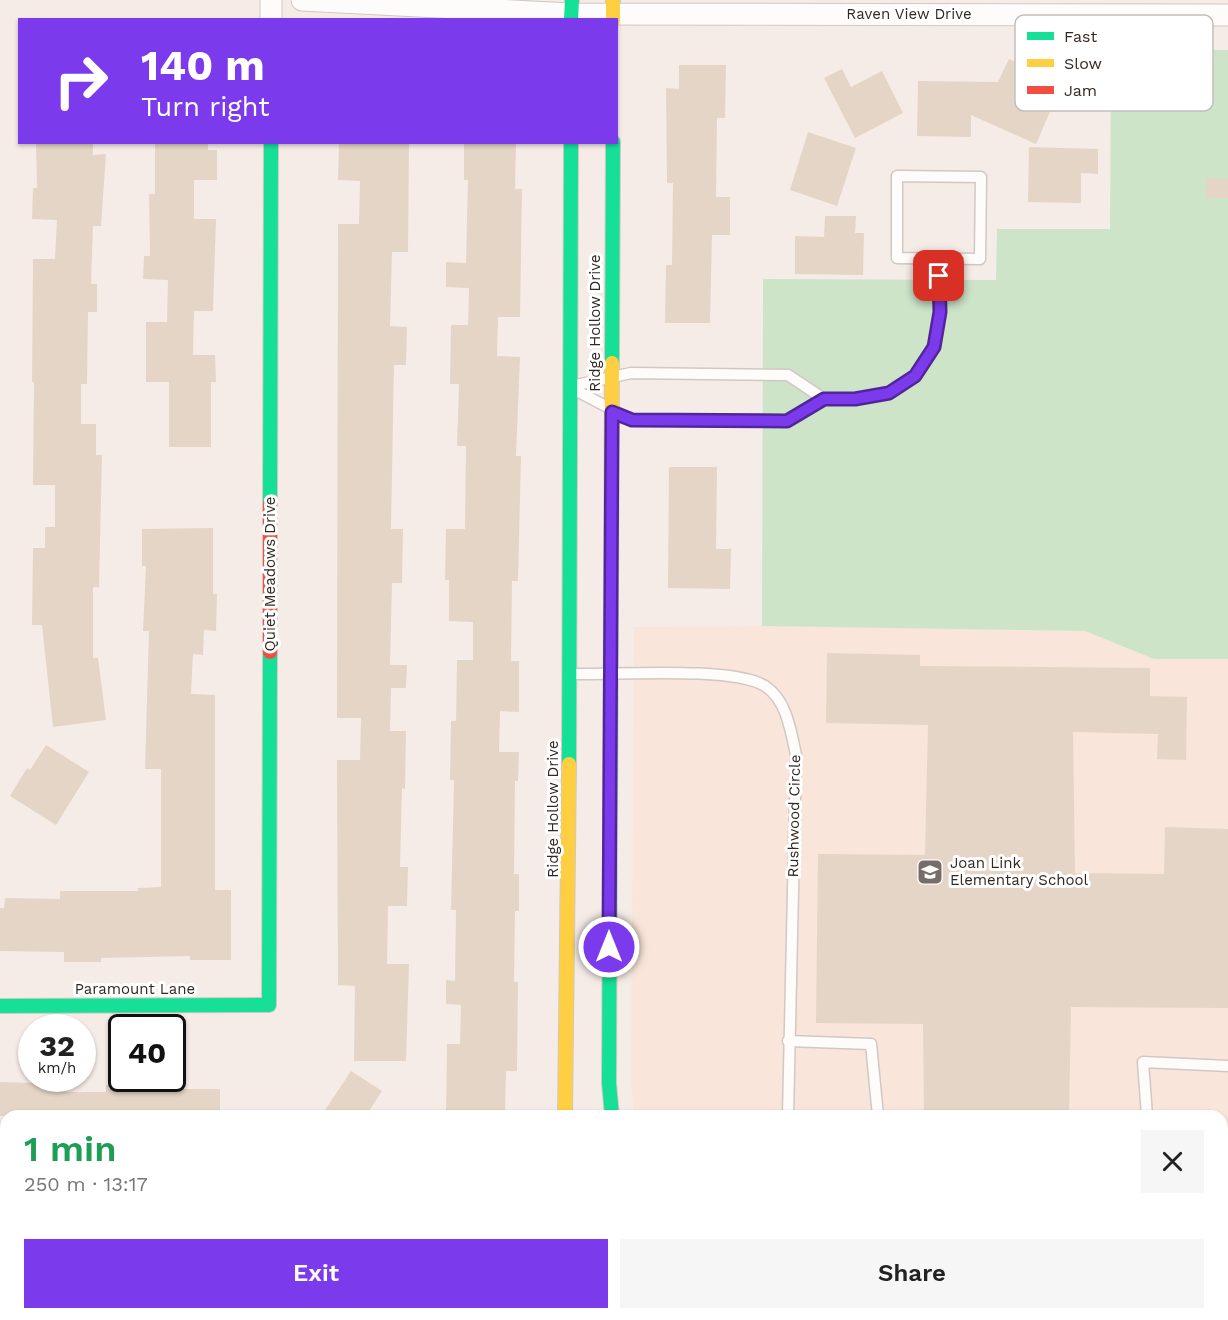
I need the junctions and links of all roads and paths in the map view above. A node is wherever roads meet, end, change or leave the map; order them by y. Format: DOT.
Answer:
graph roads {
  1 [pos="271,0"];
  2 [pos="302,0"];
  3 [pos="1021,8"];
  4 [pos="572,11"];
  5 [pos="613,11"];
  6 [pos="1228,15"];
  7 [pos="271,18"];
  8 [pos="270,144"];
  9 [pos="571,144"];
  10 [pos="612,144"];
  11 [pos="939,259"];
  12 [pos="612,378"];
  13 [pos="569,387"];
  14 [pos="824,399"];
  15 [pos="612,412"];
  16 [pos="570,674"];
  17 [pos="611,675"];
  18 [pos="269,1005"];
  19 [pos="0,1006"];
  20 [pos="788,1041"];
  21 [pos="1228,1066"];
  22 [pos="565,1110"];
  23 [pos="611,1110"];
  24 [pos="788,1110"];
  25 [pos="877,1110"];
  26 [pos="1147,1110"];
  1 -- 7 [label="street"];
  2 -- 4 [label="street, Raven View Drive"];
  3 -- 5 [label="street, Raven View Drive"];
  3 -- 6 [label="street, Raven View Drive"];
  4 -- 5 [label="street, Raven View Drive"];
  8 -- 18 [label="street, Quiet Meadows Drive"];
  9 -- 13 [label="street, Ridge Hollow Drive"];
  10 -- 12 [label="street, Ridge Hollow Drive"];
  11 -- 11 [label="lane"];
  11 -- 14 [label="lane"];
  12 -- 13 [label="lane"];
  12 -- 14 [label="lane"];
  12 -- 15 [label="street, Ridge Hollow Drive"];
  13 -- 15 [label="lane"];
  13 -- 16 [label="street, Ridge Hollow Drive"];
  14 -- 15 [label="lane"];
  15 -- 17 [label="street, Ridge Hollow Drive"];
  16 -- 17 [label="lane, Rushwood Circle"];
  16 -- 22 [label="street, Ridge Hollow Drive"];
  17 -- 20 [label="lane, Rushwood Circle"];
  17 -- 23 [label="street, Ridge Hollow Drive"];
  18 -- 19 [label="street, Paramount Lane"];
  20 -- 24 [label="lane, Rushwood Circle"];
  20 -- 25 [label="lane"];
  21 -- 26 [label="lane"];
}
